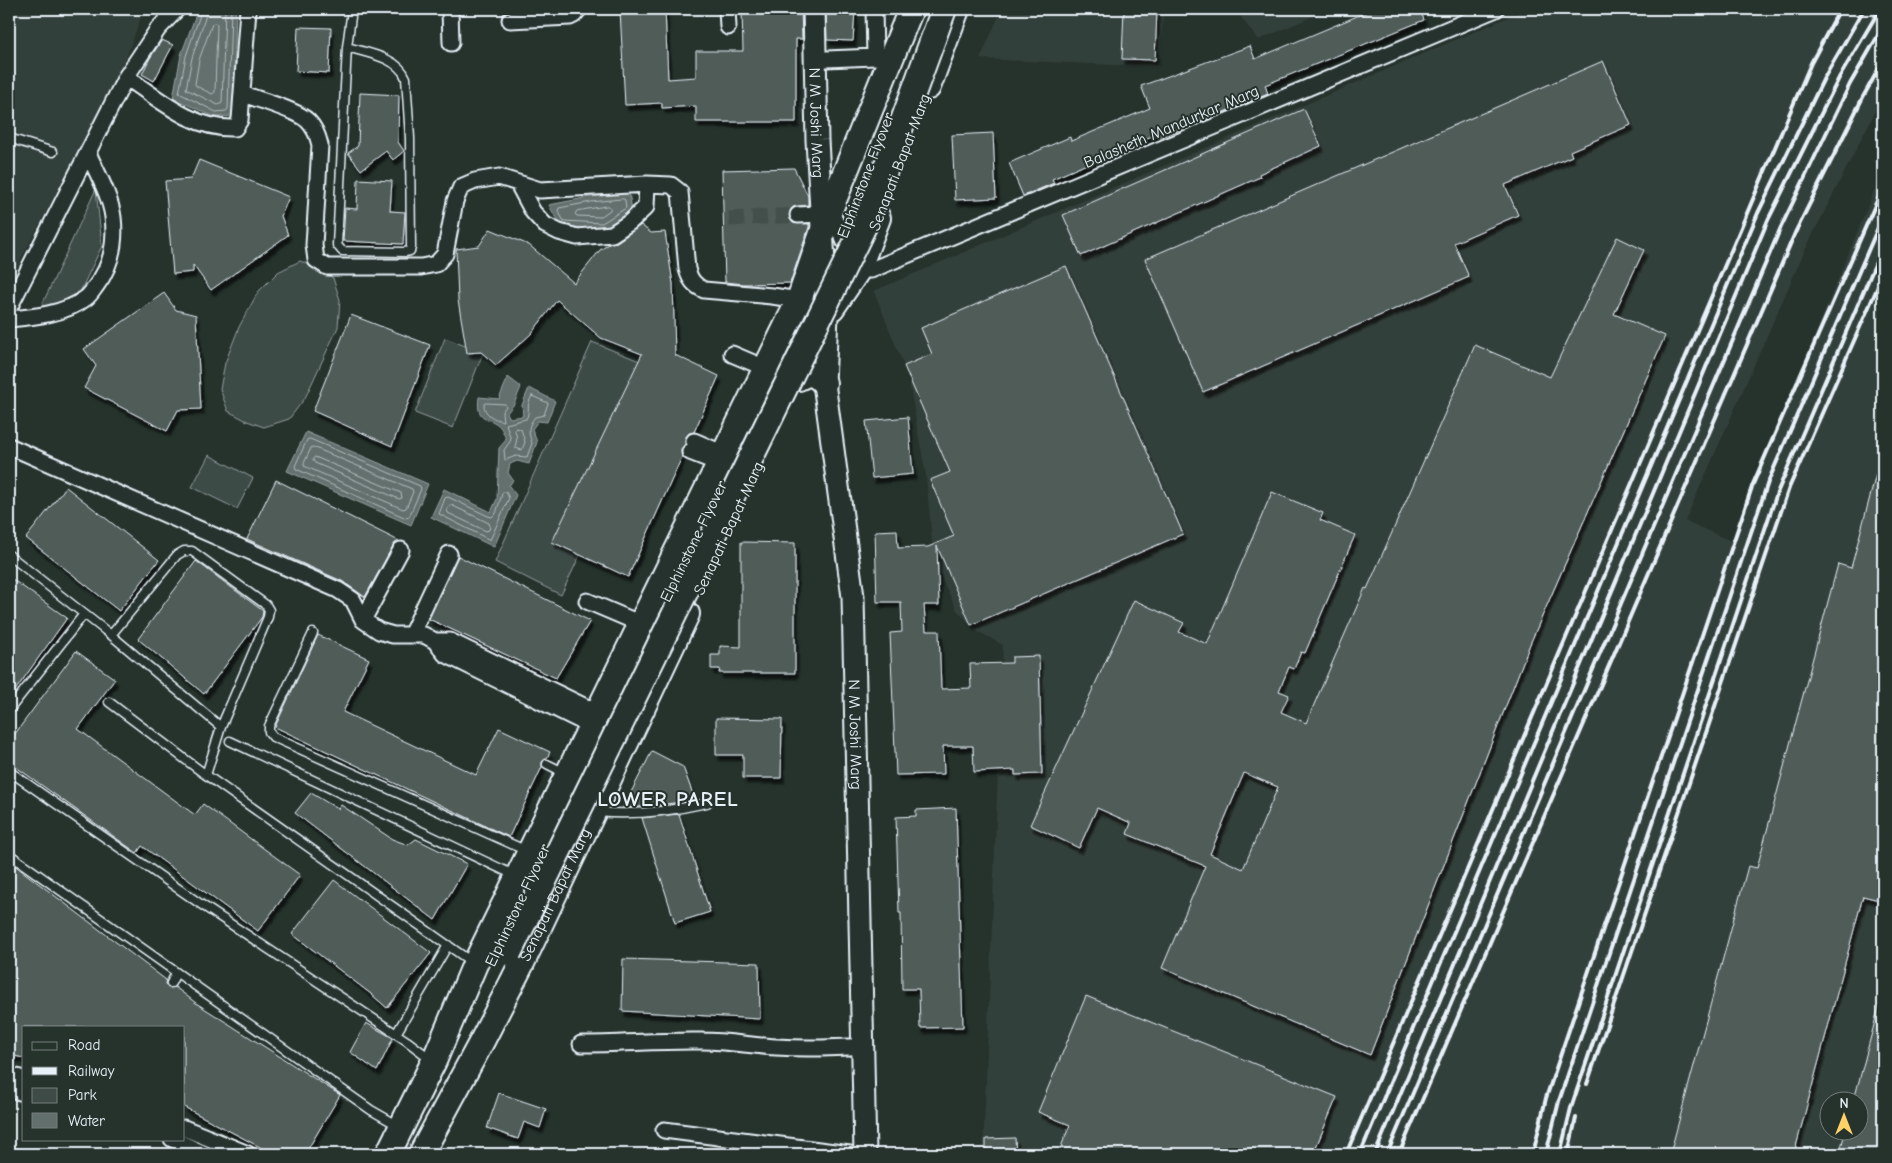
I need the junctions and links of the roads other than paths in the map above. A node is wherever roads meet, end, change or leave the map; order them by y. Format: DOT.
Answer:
graph roads {
  1 [pos="177,9"];
  2 [pos="248,9"];
  3 [pos="352,9"];
  4 [pos="450,9"];
  5 [pos="578,9"];
  6 [pos="727,9"];
  7 [pos="814,9"];
  8 [pos="874,9"];
  9 [pos="911,9"];
  10 [pos="928,9"];
  11 [pos="944,9"];
  12 [pos="957,9"];
  13 [pos="1496,9"];
  14 [pos="510,20"];
  15 [pos="728,27"];
  16 [pos="451,42"];
  17 [pos="347,47"];
  18 [pos="826,59"];
  19 [pos="126,77"];
  20 [pos="243,94"];
  21 [pos="9,138"];
  22 [pos="53,152"];
  23 [pos="88,153"];
  24 [pos="647,187"];
  25 [pos="522,190"];
  26 [pos="798,215"];
  27 [pos="824,220"];
  28 [pos="858,270"];
  29 [pos="799,300"];
  30 [pos="9,308"];
  31 [pos="827,315"];
  32 [pos="9,319"];
  33 [pos="732,354"];
  34 [pos="766,366"];
  35 [pos="799,378"];
  36 [pos="824,383"];
  37 [pos="9,446"];
  38 [pos="692,446"];
  39 [pos="722,459"];
  40 [pos="401,550"];
  41 [pos="449,554"];
  42 [pos="9,555"];
  43 [pos="587,600"];
  44 [pos="84,614"];
  45 [pos="363,620"];
  46 [pos="641,624"];
  47 [pos="313,633"];
  48 [pos="111,635"];
  49 [pos="412,635"];
  50 [pos="109,702"];
  51 [pos="9,710"];
  52 [pos="594,720"];
  53 [pos="221,727"];
  54 [pos="230,741"];
  55 [pos="9,771"];
  56 [pos="206,775"];
  57 [pos="707,803"];
  58 [pos="594,812"];
  59 [pos="530,852"];
  60 [pos="9,854"];
  61 [pos="518,877"];
  62 [pos="448,945"];
  63 [pos="475,964"];
  64 [pos="176,973"];
  65 [pos="171,983"];
  66 [pos="477,1024"];
  67 [pos="396,1034"];
  68 [pos="581,1044"];
  69 [pos="864,1046"];
  70 [pos="434,1061"];
  71 [pos="9,1075"];
  72 [pos="22,1078"];
  73 [pos="9,1089"];
  74 [pos="22,1092"];
  75 [pos="400,1127"];
  76 [pos="185,1128"];
  77 [pos="664,1130"];
  78 [pos="174,1140"];
  79 [pos="206,1154"];
  80 [pos="248,1154"];
  81 [pos="388,1154"];
  82 [pos="421,1154"];
  83 [pos="850,1154"];
  84 [pos="865,1154"];
  1 -- 19 [label="street"];
  2 -- 20 [label="street"];
  3 -- 17 [label="lane"];
  4 -- 16 [label="street"];
  5 -- 14 [label="street"];
  6 -- 15 [label="street"];
  7 -- 27 [label="main road, N M Joshi Marg"];
  8 -- 18 [label="street"];
  9 -- 27 [label="main road"];
  10 -- 66 [label="main road, Elphinstone Flyover"];
  11 -- 66 [label="main road, Elphinstone Flyover, bridge"];
  12 -- 28 [label="main road, Senapati Bapat Marg"];
  13 -- 28 [label="street, Balasheth Mandurkar Marg"];
  17 -- 17 [label="lane"];
  19 -- 20 [label="street"];
  19 -- 23 [label="street"];
  20 -- 25 [label="street"];
  21 -- 22 [label="lane"];
  23 -- 30 [label="street"];
  23 -- 32 [label="street"];
  24 -- 25 [label="street"];
  24 -- 25 [label="street"];
  24 -- 29 [label="street"];
  26 -- 27 [label="street"];
  27 -- 28 [label="street"];
  27 -- 29 [label="main road"];
  27 -- 31 [label="main road, N M Joshi Marg"];
  28 -- 31 [label="main road, Senapati Bapat Marg"];
  29 -- 31 [label="street"];
  29 -- 34 [label="main road"];
  31 -- 35 [label="main road, Senapati Bapat Marg"];
  31 -- 36 [label="main road, N M Joshi Marg"];
  33 -- 34 [label="street"];
  34 -- 35 [label="main road"];
  34 -- 39 [label="main road"];
  35 -- 36 [label="main road"];
  35 -- 58 [label="main road, Senapati Bapat Marg"];
  36 -- 69 [label="main road, N M Joshi Marg"];
  37 -- 45 [label="street"];
  38 -- 39 [label="street"];
  39 -- 46 [label="main road"];
  40 -- 45 [label="street"];
  41 -- 49 [label="street"];
  42 -- 44 [label="lane"];
  43 -- 46 [label="street"];
  44 -- 48 [label="lane"];
  44 -- 51 [label="lane"];
  45 -- 49 [label="street"];
  46 -- 52 [label="main road"];
  47 -- 59 [label="lane"];
  48 -- 53 [label="lane"];
  48 -- 53 [label="lane"];
  49 -- 52 [label="street"];
  50 -- 56 [label="lane"];
  52 -- 59 [label="main road"];
  53 -- 56 [label="lane"];
  54 -- 61 [label="lane"];
  55 -- 67 [label="lane"];
  56 -- 62 [label="lane"];
  57 -- 58 [label="lane"];
  58 -- 66 [label="main road, Senapati Bapat Marg"];
  59 -- 61 [label="main road"];
  60 -- 64 [label="lane"];
  61 -- 63 [label="main road"];
  62 -- 63 [label="lane"];
  62 -- 67 [label="lane"];
  63 -- 70 [label="main road"];
  64 -- 65 [label="lane"];
  64 -- 75 [label="lane"];
  66 -- 70 [label="main road, Elphinstone Flyover"];
  66 -- 82 [label="main road"];
  67 -- 70 [label="lane"];
  68 -- 69 [label="street"];
  69 -- 84 [label="main road, N M Joshi Marg"];
  70 -- 75 [label="main road"];
  71 -- 72 [label="street"];
  73 -- 74 [label="street"];
  75 -- 81 [label="main road"];
  76 -- 80 [label="street"];
  77 -- 83 [label="street"];
  78 -- 79 [label="street"];
}
